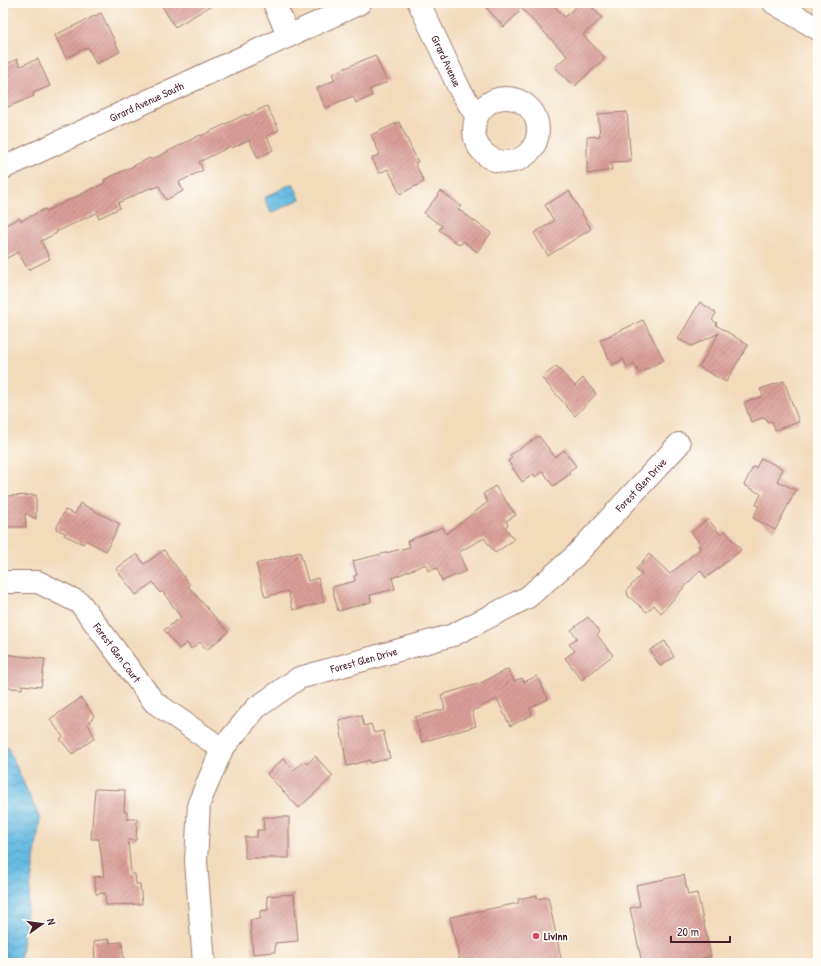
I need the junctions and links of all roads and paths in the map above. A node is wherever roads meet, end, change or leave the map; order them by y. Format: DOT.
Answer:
graph roads {
  1 [pos="274,3"];
  2 [pos="360,3"];
  3 [pos="419,3"];
  4 [pos="774,3"];
  5 [pos="818,29"];
  6 [pos="289,36"];
  7 [pos="477,117"];
  8 [pos="3,168"];
  9 [pos="679,444"];
  10 [pos="3,582"];
  11 [pos="222,749"];
  12 [pos="204,963"];
  1 -- 6 [label="street"];
  2 -- 6 [label="street, Girard Avenue South"];
  3 -- 7 [label="street, Girard Avenue"];
  4 -- 5 [label="street"];
  6 -- 8 [label="street, Girard Avenue South"];
  9 -- 11 [label="street, Forest Glen Drive"];
  10 -- 11 [label="street, Forest Glen Court"];
  11 -- 12 [label="street, Forest Glen Drive"];
}
